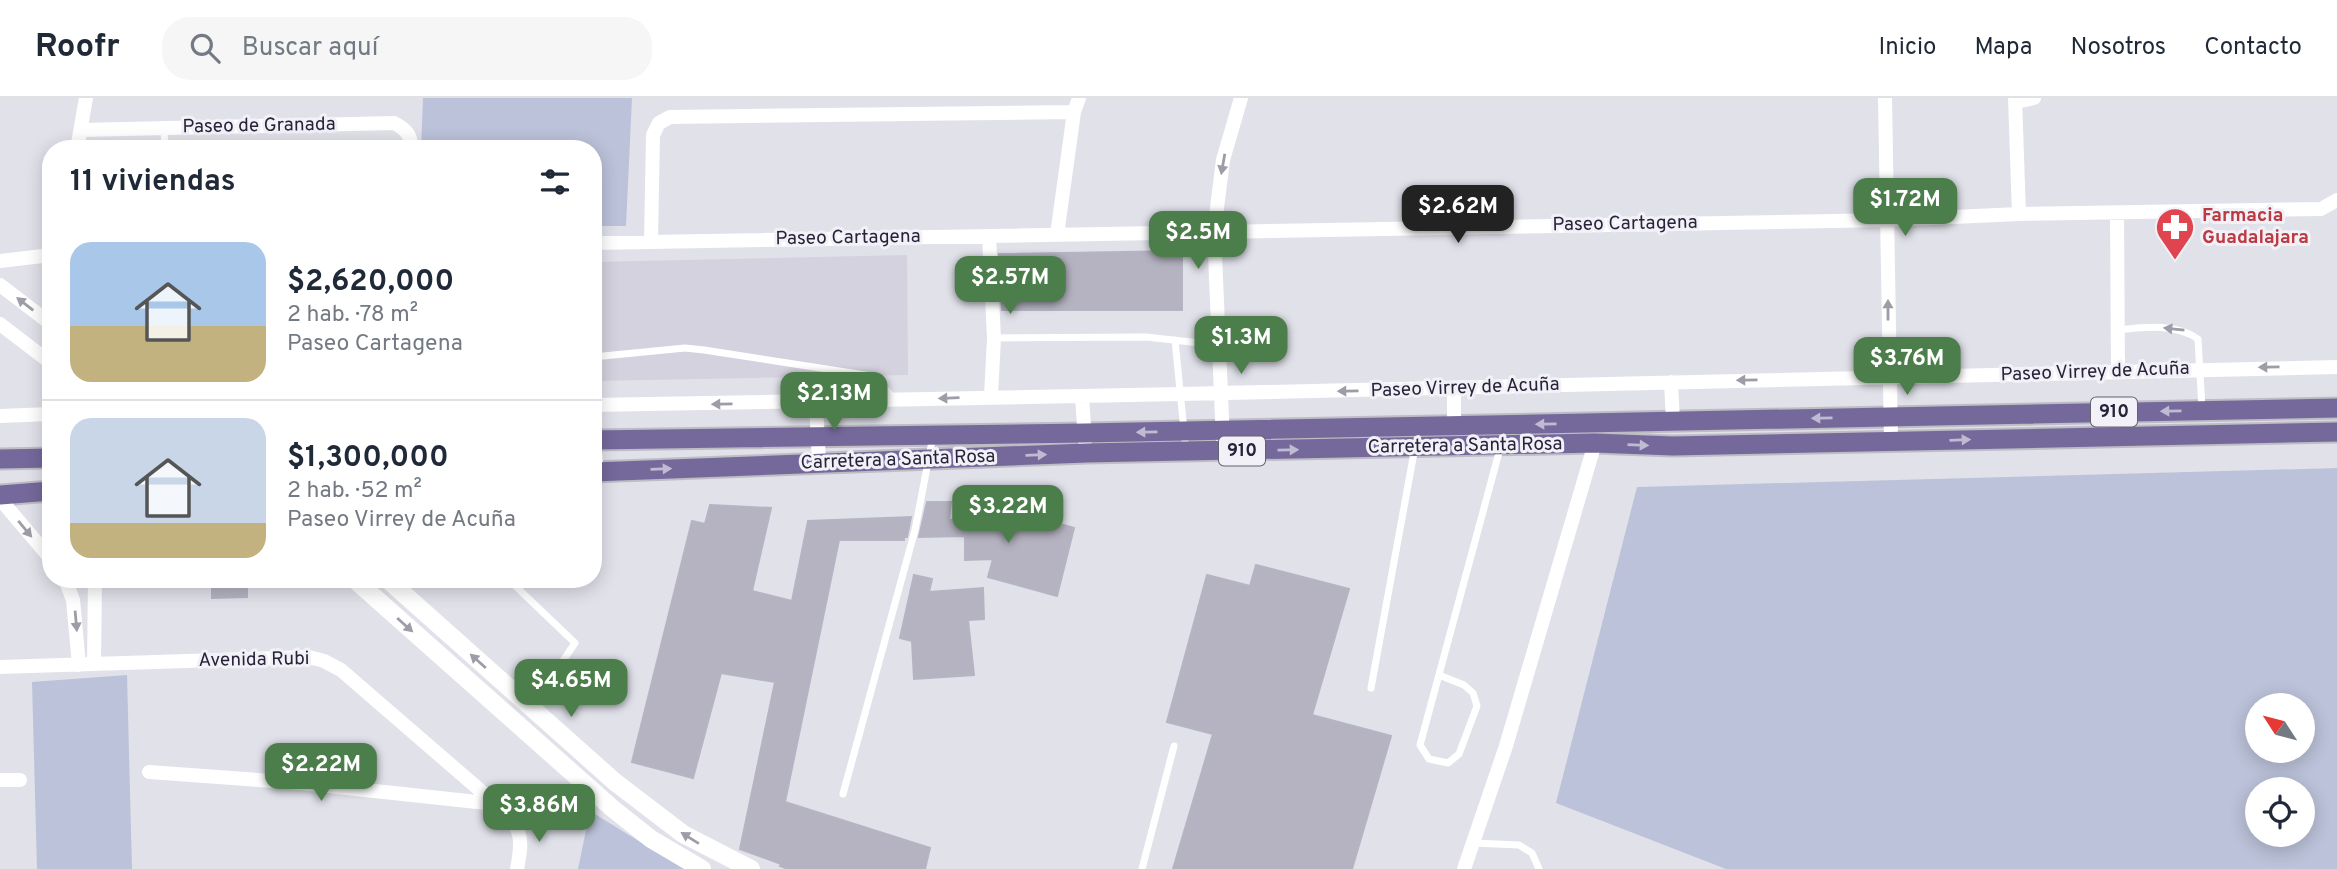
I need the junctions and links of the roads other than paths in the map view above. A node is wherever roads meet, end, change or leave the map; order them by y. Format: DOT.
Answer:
graph roads {
  1 [pos="86,98"];
  2 [pos="1241,98"];
  3 [pos="1885,98"];
  4 [pos="2034,98"];
  5 [pos="2016,100"];
  6 [pos="1077,105"];
  7 [pos="164,128"];
  8 [pos="81,130"];
  9 [pos="78,140"];
  10 [pos="165,140"];
  11 [pos="412,140"];
  12 [pos="2337,200"];
  13 [pos="2019,214"];
  14 [pos="2117,214"];
  15 [pos="1887,220"];
  16 [pos="1214,232"];
  17 [pos="1057,235"];
  18 [pos="989,236"];
  19 [pos="650,240"];
  20 [pos="602,243"];
  21 [pos="42,256"];
  22 [pos="0,261"];
  23 [pos="0,285"];
  24 [pos="42,317"];
  25 [pos="0,324"];
  26 [pos="2118,330"];
  27 [pos="994,338"];
  28 [pos="1175,340"];
  29 [pos="1219,345"];
  30 [pos="42,356"];
  31 [pos="602,356"];
  32 [pos="2337,367"];
  33 [pos="2201,369"];
  34 [pos="2118,371"];
  35 [pos="1889,378"];
  36 [pos="1671,382"];
  37 [pos="1454,388"];
  38 [pos="1222,393"];
  39 [pos="1181,394"];
  40 [pos="991,396"];
  41 [pos="1082,396"];
  42 [pos="895,400"];
  43 [pos="816,403"];
  44 [pos="602,405"];
  45 [pos="2337,408"];
  46 [pos="2202,410"];
  47 [pos="42,414"];
  48 [pos="0,416"];
  49 [pos="1890,417"];
  50 [pos="1673,421"];
  51 [pos="1454,426"];
  52 [pos="1223,430"];
  53 [pos="1184,431"];
  54 [pos="2337,432"];
  55 [pos="933,436"];
  56 [pos="817,437"];
  57 [pos="602,440"];
  58 [pos="1891,441"];
  59 [pos="1085,443"];
  60 [pos="1595,443"];
  61 [pos="1501,445"];
  62 [pos="1415,447"];
  63 [pos="1224,451"];
  64 [pos="1186,452"];
  65 [pos="42,458"];
  66 [pos="0,459"];
  67 [pos="930,459"];
  68 [pos="819,463"];
  69 [pos="602,472"];
  70 [pos="42,492"];
  71 [pos="0,497"];
  72 [pos="42,548"];
  73 [pos="68,588"];
  74 [pos="94,588"];
  75 [pos="364,588"];
  76 [pos="397,588"];
  77 [pos="517,588"];
  78 [pos="87,664"];
  79 [pos="0,667"];
  80 [pos="1439,675"];
  81 [pos="1371,688"];
  82 [pos="530,709"];
  83 [pos="1174,746"];
  84 [pos="149,772"];
  85 [pos="0,780"];
  86 [pos="20,780"];
  87 [pos="843,794"];
  88 [pos="496,804"];
  89 [pos="1473,843"];
  90 [pos="517,869"];
  91 [pos="702,869"];
  92 [pos="751,869"];
  93 [pos="1142,869"];
  94 [pos="1464,869"];
  95 [pos="1539,869"];
  1 -- 8 [label="street"];
  2 -- 16 [label="street, one-way"];
  3 -- 15 [label="street"];
  4 -- 5 [label="street"];
  5 -- 13 [label="street"];
  6 -- 17 [label="street"];
  6 -- 19 [label="street"];
  7 -- 8 [label="street, Paseo de Granada"];
  7 -- 10 [label="lane"];
  7 -- 11 [label="street, Paseo de Granada"];
  8 -- 9 [label="street"];
  12 -- 14 [label="street, Paseo Cartagena"];
  13 -- 14 [label="street, Paseo Cartagena"];
  13 -- 15 [label="street, Paseo Cartagena"];
  14 -- 26 [label="street"];
  15 -- 16 [label="street, Paseo Cartagena"];
  35 -- 15 [label="street, one-way"];
  16 -- 17 [label="street, Paseo Cartagena"];
  16 -- 29 [label="street"];
  17 -- 18 [label="street, Paseo Cartagena"];
  18 -- 19 [label="street, Paseo Cartagena"];
  18 -- 27 [label="street"];
  19 -- 20 [label="street, Paseo Cartagena"];
  21 -- 22 [label="street"];
  24 -- 23 [label="street, one-way"];
  25 -- 30 [label="street"];
  33 -- 26 [label="lane, one-way"];
  26 -- 34 [label="street"];
  27 -- 28 [label="lane"];
  27 -- 40 [label="street"];
  28 -- 29 [label="lane"];
  28 -- 39 [label="lane"];
  29 -- 38 [label="street"];
  31 -- 42 [label="lane"];
  32 -- 33 [label="street, Paseo Virrey de Acuña, one-way"];
  33 -- 34 [label="street, Paseo Virrey de Acuña"];
  33 -- 46 [label="lane"];
  34 -- 35 [label="street, Paseo Virrey de Acuña"];
  35 -- 36 [label="street, Paseo Virrey de Acuña, one-way"];
  35 -- 49 [label="street"];
  36 -- 37 [label="street, Paseo Virrey de Acuña"];
  36 -- 50 [label="street"];
  37 -- 38 [label="street, Paseo Virrey de Acuña, one-way"];
  37 -- 51 [label="street"];
  38 -- 39 [label="street, Paseo Virrey de Acuña"];
  38 -- 52 [label="street"];
  39 -- 41 [label="street, Paseo Virrey de Acuña"];
  39 -- 53 [label="lane"];
  40 -- 41 [label="street, Paseo Virrey de Acuña"];
  40 -- 42 [label="street, Paseo Virrey de Acuña, one-way"];
  41 -- 59 [label="street"];
  42 -- 43 [label="street, Paseo Virrey de Acuña"];
  43 -- 44 [label="street, Paseo Virrey de Acuña, one-way"];
  43 -- 56 [label="street"];
  45 -- 46 [label="main road, Carretera a Santa Rosa / 910"];
  46 -- 49 [label="main road, Carretera a Santa Rosa / 910, one-way"];
  47 -- 48 [label="street"];
  49 -- 50 [label="main road, Carretera a Santa Rosa / 910, one-way"];
  49 -- 58 [label="street"];
  50 -- 51 [label="main road, Carretera a Santa Rosa / 910, one-way"];
  51 -- 52 [label="main road, Carretera a Santa Rosa / 910"];
  52 -- 53 [label="main road, Carretera a Santa Rosa / 910"];
  52 -- 63 [label="street"];
  53 -- 59 [label="main road, Carretera a Santa Rosa / 910, one-way"];
  53 -- 64 [label="lane"];
  58 -- 54 [label="main road, Carretera a Santa Rosa / 910, one-way"];
  55 -- 56 [label="main road, Carretera a Santa Rosa / 910"];
  55 -- 59 [label="main road, Carretera a Santa Rosa / 910"];
  55 -- 67 [label="lane"];
  56 -- 57 [label="main road, Carretera a Santa Rosa / 910"];
  56 -- 68 [label="street"];
  60 -- 58 [label="main road, Carretera a Santa Rosa / 910, one-way"];
  59 -- 64 [label="main road, Carretera a Santa Rosa / 910"];
  67 -- 59 [label="main road, Carretera a Santa Rosa / 910, one-way"];
  60 -- 61 [label="main road, Carretera a Santa Rosa / 910"];
  60 -- 89 [label="street"];
  61 -- 62 [label="main road, Carretera a Santa Rosa / 910"];
  61 -- 80 [label="lane"];
  63 -- 62 [label="main road, Carretera a Santa Rosa / 910, one-way"];
  62 -- 81 [label="lane"];
  63 -- 64 [label="main road, Carretera a Santa Rosa / 910"];
  65 -- 66 [label="main road"];
  67 -- 68 [label="main road, Carretera a Santa Rosa / 910"];
  67 -- 87 [label="lane"];
  69 -- 68 [label="main road, Carretera a Santa Rosa / 910, one-way"];
  70 -- 71 [label="main road"];
  71 -- 72 [label="street, one-way"];
  73 -- 78 [label="street, one-way"];
  74 -- 78 [label="street"];
  75 -- 91 [label="street, one-way"];
  82 -- 76 [label="street, one-way"];
  77 -- 82 [label="lane"];
  78 -- 79 [label="street, Avenida Rubi"];
  78 -- 88 [label="street, Avenida Rubi"];
  80 -- 80 [label="lane"];
  92 -- 82 [label="street, one-way"];
  83 -- 93 [label="lane"];
  84 -- 88 [label="street"];
  85 -- 86 [label="street"];
  88 -- 90 [label="street, Avenida Rubi"];
  89 -- 94 [label="street"];
  89 -- 95 [label="lane"];
}
